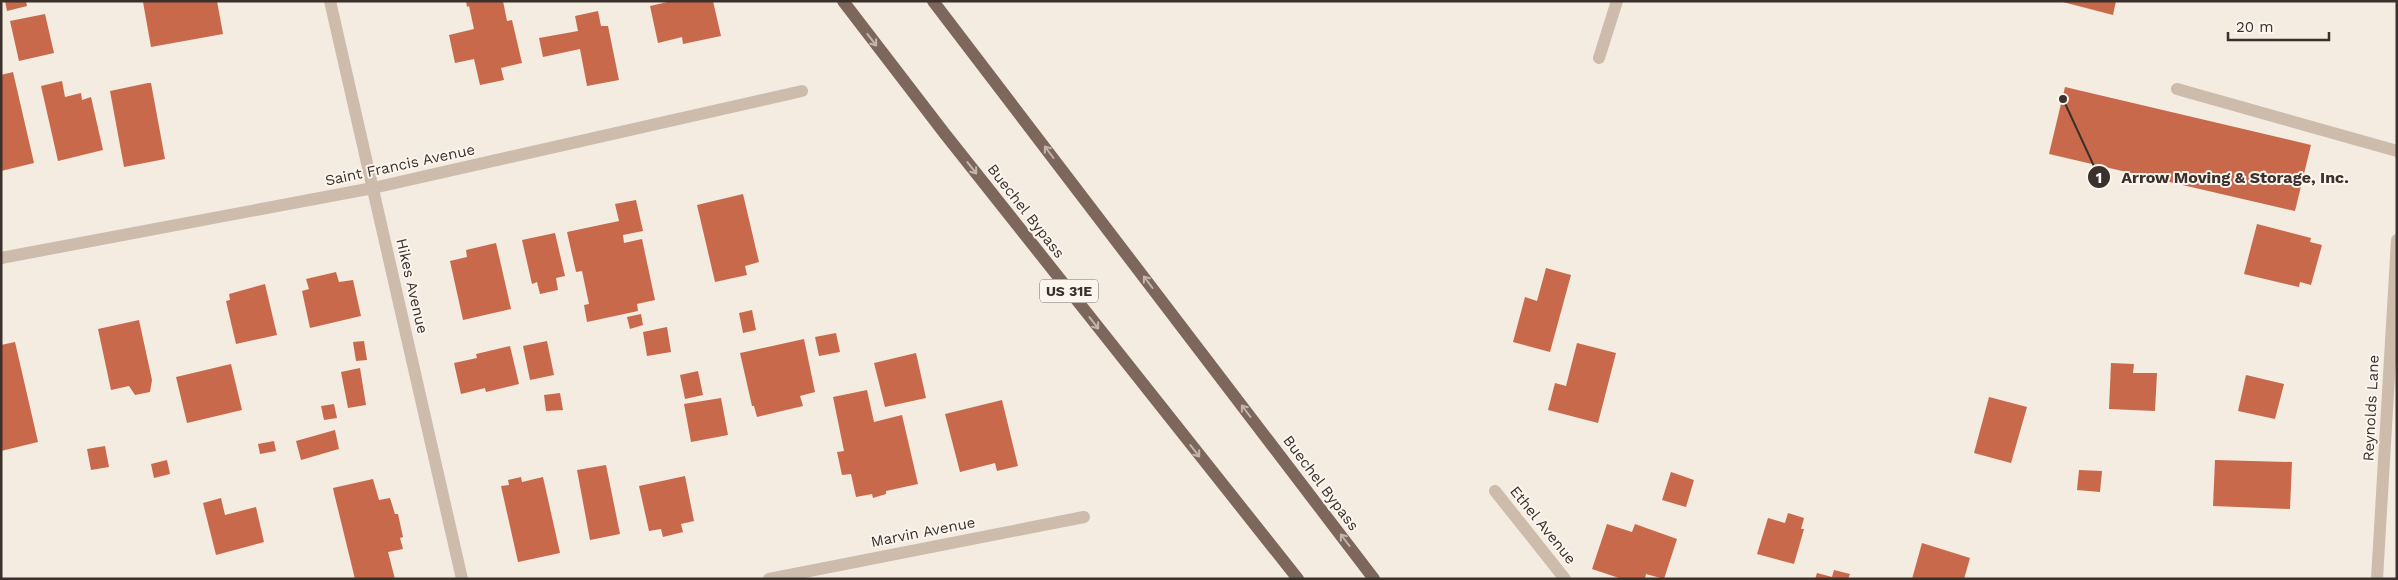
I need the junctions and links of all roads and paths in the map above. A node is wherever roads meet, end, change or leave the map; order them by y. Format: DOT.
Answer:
graph roads {
  1 [pos="330,1"];
  2 [pos="843,1"];
  3 [pos="933,1"];
  4 [pos="1617,1"];
  5 [pos="1599,58"];
  6 [pos="2177,89"];
  7 [pos="802,91"];
  8 [pos="2397,151"];
  9 [pos="373,188"];
  10 [pos="2397,240"];
  11 [pos="1,258"];
  12 [pos="2392,409"];
  13 [pos="1496,491"];
  14 [pos="1084,516"];
  15 [pos="462,579"];
  16 [pos="769,579"];
  17 [pos="1298,579"];
  18 [pos="1374,579"];
  19 [pos="1565,579"];
  20 [pos="2377,579"];
  1 -- 9 [label="street, Hikes Avenue"];
  2 -- 17 [label="main road, Buechel Bypass / US 31E, one-way"];
  18 -- 3 [label="main road, Buechel Bypass, one-way"];
  4 -- 5 [label="street"];
  6 -- 8 [label="street"];
  7 -- 9 [label="street, Saint Francis Avenue"];
  9 -- 11 [label="street, Saint Francis Avenue"];
  9 -- 15 [label="street, Hikes Avenue"];
  10 -- 12 [label="street, Reynolds Lane"];
  12 -- 20 [label="street, Reynolds Lane"];
  13 -- 19 [label="street, Ethel Avenue"];
  14 -- 16 [label="street, Marvin Avenue"];
}
